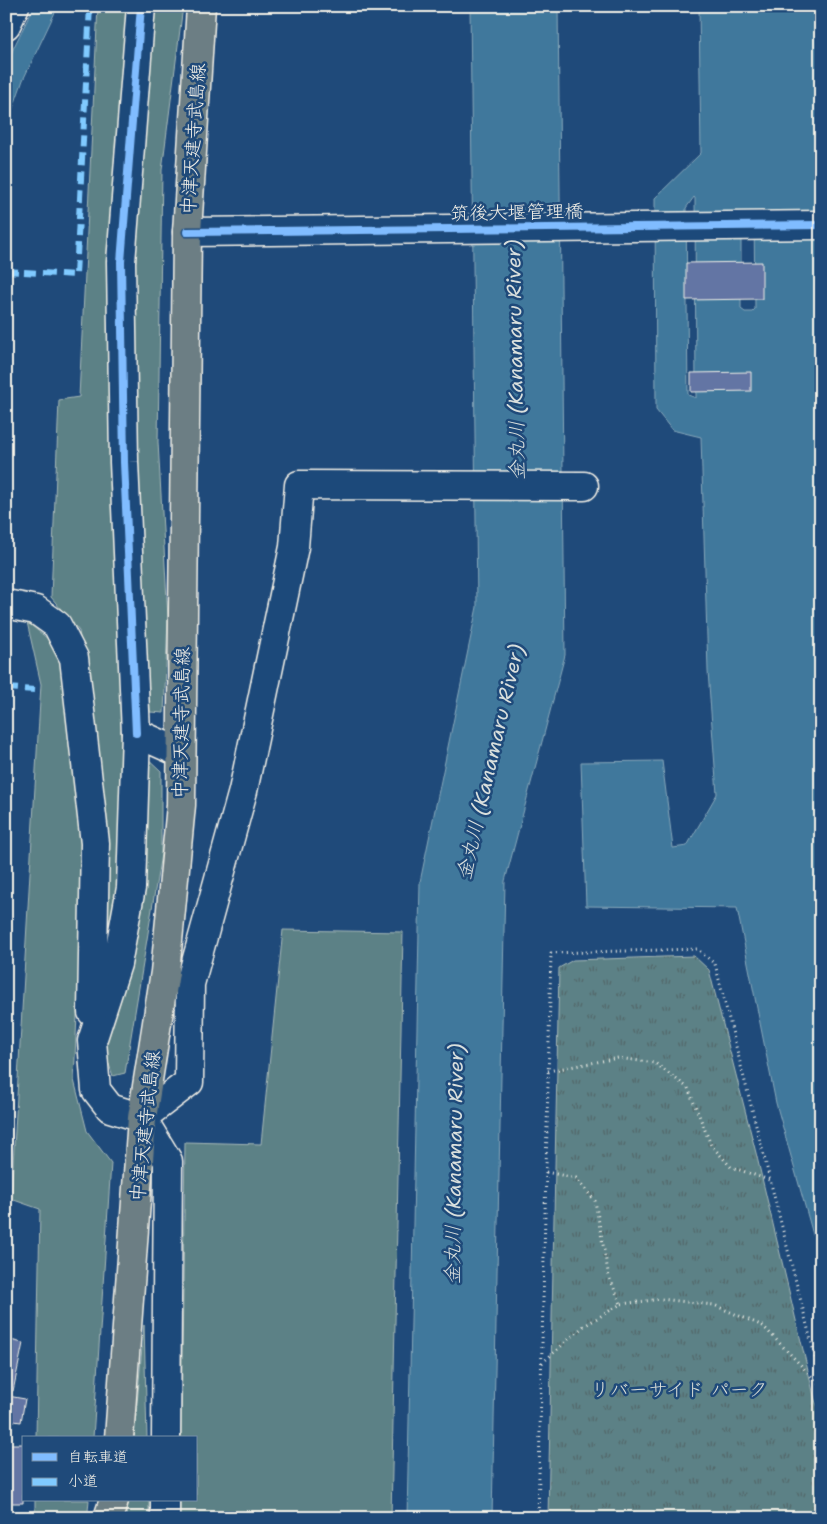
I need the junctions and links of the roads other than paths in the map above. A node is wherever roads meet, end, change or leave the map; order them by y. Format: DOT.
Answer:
graph roads {
  1 [pos="15,6"];
  2 [pos="141,6"];
  3 [pos="201,6"];
  4 [pos="6,25"];
  5 [pos="821,225"];
  6 [pos="187,232"];
  7 [pos="584,486"];
  8 [pos="6,604"];
  9 [pos="136,733"];
  10 [pos="181,753"];
  11 [pos="92,1041"];
  12 [pos="142,1118"];
  13 [pos="119,1436"];
  14 [pos="166,1436"];
  15 [pos="113,1502"];
  16 [pos="166,1502"];
  17 [pos="108,1518"];
  18 [pos="165,1518"];
  1 -- 4 [label="street"];
  2 -- 9 [label="street"];
  3 -- 6 [label="main road, 中津天建寺武島線"];
  5 -- 6 [label="street, 筑後大堰管理橋"];
  6 -- 10 [label="main road, 中津天建寺武島線"];
  7 -- 12 [label="street"];
  8 -- 11 [label="street"];
  9 -- 10 [label="street"];
  9 -- 11 [label="street"];
  10 -- 12 [label="main road, 中津天建寺武島線"];
  11 -- 12 [label="street"];
  12 -- 13 [label="main road, 中津天建寺武島線"];
  12 -- 14 [label="street"];
  15 -- 17 [label="main road"];
  16 -- 18 [label="street"];
}
